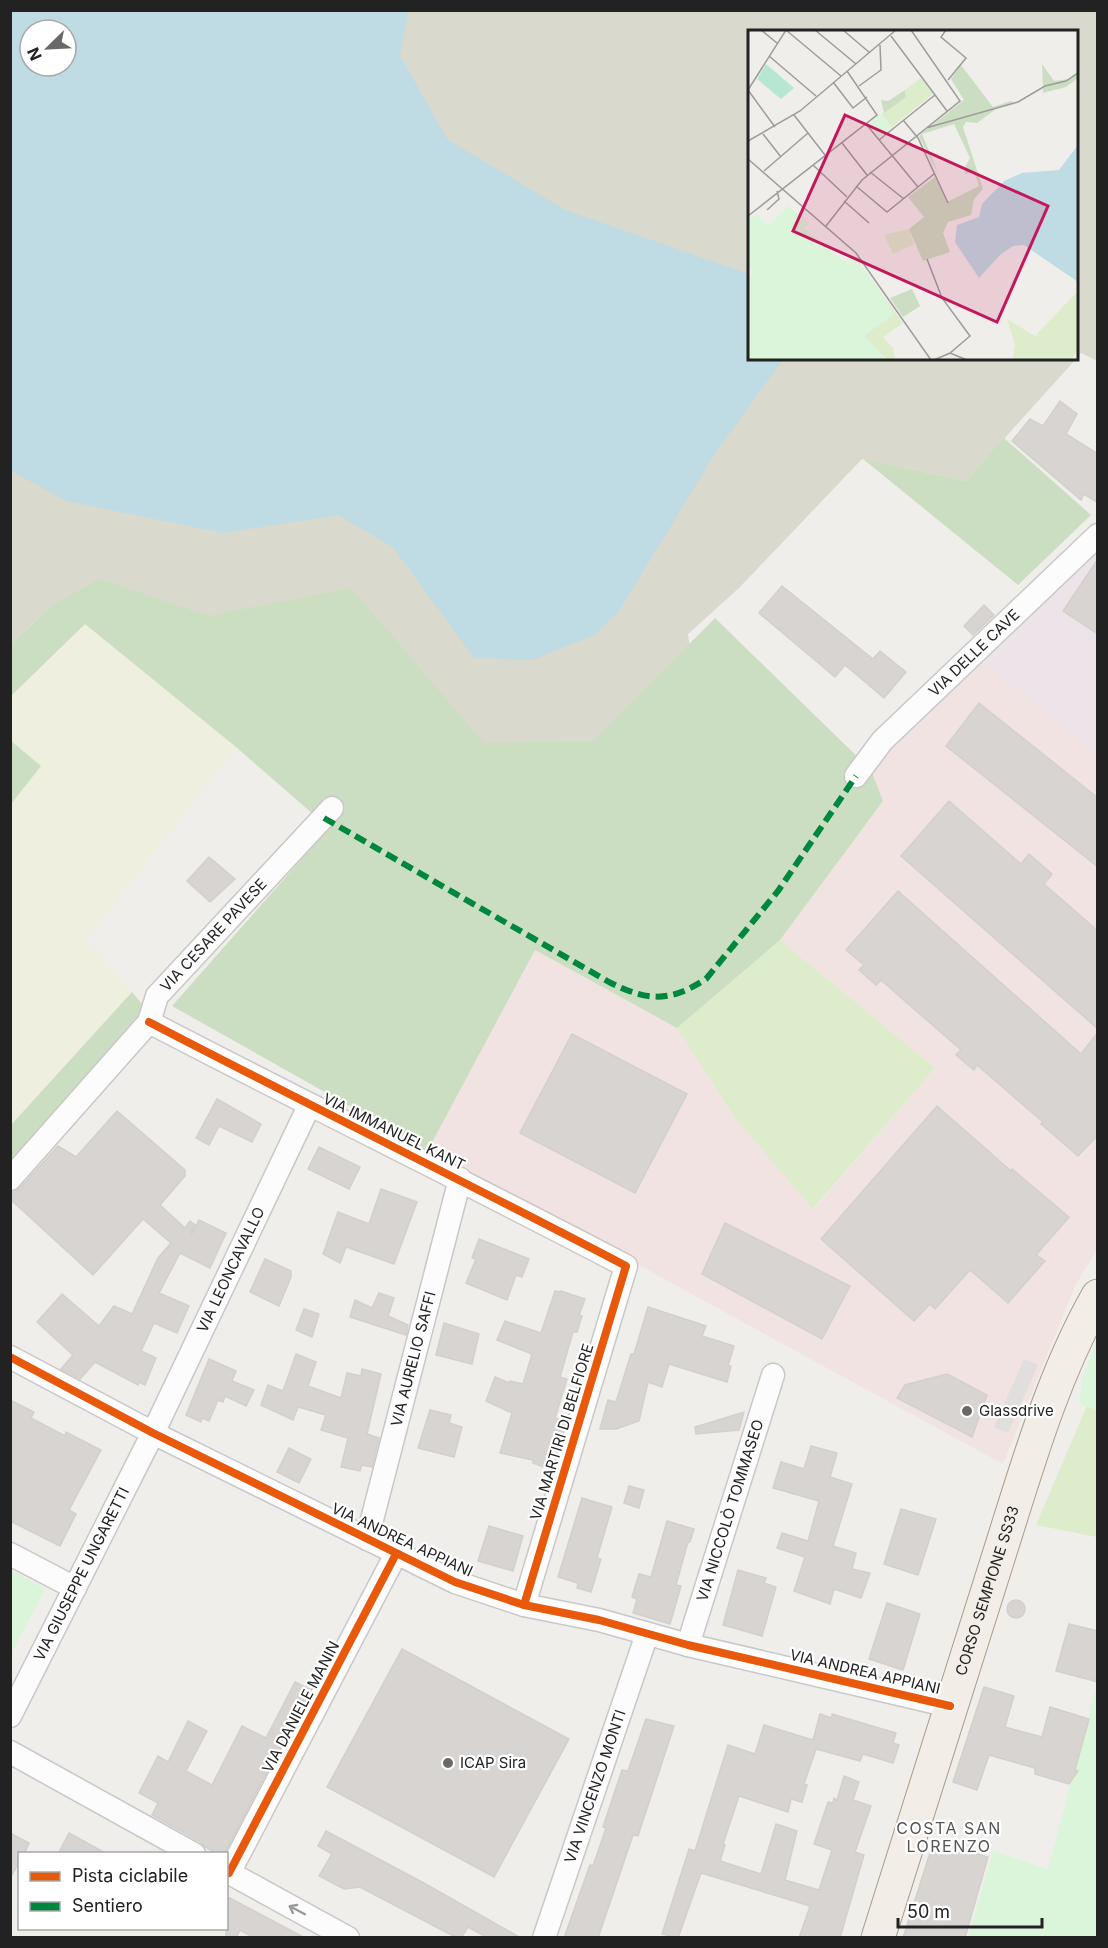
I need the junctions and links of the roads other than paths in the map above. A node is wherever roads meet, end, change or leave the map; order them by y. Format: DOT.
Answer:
graph roads {
  1 [pos="1098,535"];
  2 [pos="856,776"];
  3 [pos="332,808"];
  4 [pos="149,1022"];
  5 [pos="309,1106"];
  6 [pos="10,1179"];
  7 [pos="460,1179"];
  8 [pos="626,1266"];
  9 [pos="1092,1306"];
  10 [pos="10,1357"];
  11 [pos="773,1375"];
  12 [pos="153,1432"];
  13 [pos="367,1539"];
  14 [pos="10,1554"];
  15 [pos="396,1554"];
  16 [pos="75,1588"];
  17 [pos="524,1605"];
  18 [pos="647,1634"];
  19 [pos="688,1645"];
  20 [pos="950,1706"];
  21 [pos="10,1716"];
  22 [pos="10,1752"];
  23 [pos="190,1852"];
  24 [pos="228,1872"];
  25 [pos="348,1938"];
  26 [pos="544,1938"];
  27 [pos="878,1938"];
  1 -- 2 [label="street, VIA DELLE CAVE"];
  3 -- 4 [label="street, VIA CESARE PAVESE"];
  4 -- 5 [label="street, VIA IMMANUEL KANT"];
  4 -- 6 [label="street, VIA CESARE PAVESE"];
  5 -- 7 [label="street, VIA IMMANUEL KANT"];
  5 -- 12 [label="street, VIA LEONCAVALLO"];
  7 -- 8 [label="street, VIA IMMANUEL KANT"];
  7 -- 13 [label="street, VIA AURELIO SAFFI"];
  8 -- 17 [label="street, VIA MARTIRI DI BELFIORE"];
  9 -- 20 [label="main road, CORSO SEMPIONE SS33"];
  10 -- 12 [label="street, VIA ANDREA APPIANI"];
  11 -- 19 [label="street, VIA NICCOLÒ TOMMASEO"];
  12 -- 13 [label="street, VIA ANDREA APPIANI"];
  12 -- 16 [label="street, VIA GIUSEPPE UNGARETTI"];
  13 -- 15 [label="street, VIA ANDREA APPIANI"];
  14 -- 16 [label="street"];
  15 -- 17 [label="street, VIA ANDREA APPIANI"];
  15 -- 24 [label="street, VIA DANIELE MANIN"];
  16 -- 21 [label="street, VIA GIUSEPPE UNGARETTI"];
  17 -- 18 [label="street, VIA ANDREA APPIANI"];
  18 -- 19 [label="street, VIA ANDREA APPIANI"];
  18 -- 26 [label="street, VIA VINCENZO MONTI"];
  19 -- 20 [label="street, VIA ANDREA APPIANI"];
  20 -- 27 [label="main road, CORSO SEMPIONE SS33"];
  22 -- 23 [label="street"];
  25 -- 24 [label="street, one-way"];
}
